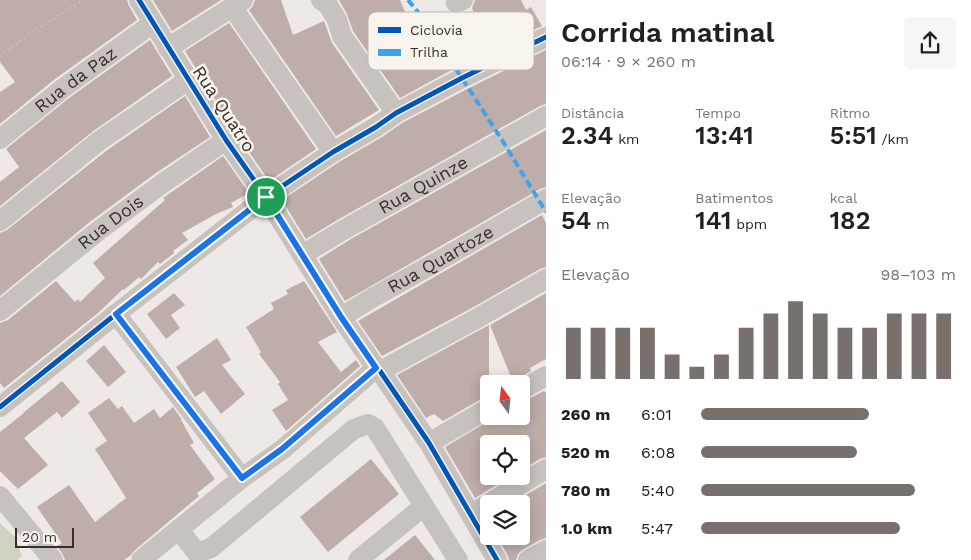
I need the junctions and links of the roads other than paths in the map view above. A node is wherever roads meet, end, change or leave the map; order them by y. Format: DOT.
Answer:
graph roads {
  1 [pos="139,0"];
  2 [pos="321,0"];
  3 [pos="238,4"];
  4 [pos="153,23"];
  5 [pos="546,37"];
  6 [pos="534,43"];
  7 [pos="168,48"];
  8 [pos="478,70"];
  9 [pos="188,80"];
  10 [pos="396,113"];
  11 [pos="546,116"];
  12 [pos="0,139"];
  13 [pos="226,140"];
  14 [pos="333,152"];
  15 [pos="266,197"];
  16 [pos="543,200"];
  17 [pos="0,221"];
  18 [pos="302,255"];
  19 [pos="546,279"];
  20 [pos="0,311"];
  21 [pos="116,314"];
  22 [pos="341,317"];
  23 [pos="378,369"];
  24 [pos="546,376"];
  25 [pos="530,385"];
  26 [pos="0,407"];
  27 [pos="480,413"];
  28 [pos="429,443"];
  29 [pos="546,469"];
  30 [pos="242,478"];
  31 [pos="0,496"];
  32 [pos="424,506"];
  33 [pos="471,514"];
  34 [pos="179,530"];
  35 [pos="546,550"];
  36 [pos="53,560"];
  37 [pos="141,560"];
  38 [pos="358,560"];
  39 [pos="458,560"];
  40 [pos="497,560"];
  41 [pos="528,560"];
  1 -- 4 [label="street, Rua Quatro"];
  2 -- 10 [label="street"];
  3 -- 7 [label="street"];
  3 -- 14 [label="street"];
  4 -- 7 [label="street, Rua Quatro"];
  4 -- 12 [label="street, Rua da Paz"];
  5 -- 6 [label="street"];
  7 -- 9 [label="street, Rua Quatro"];
  8 -- 10 [label="street"];
  9 -- 13 [label="street, Rua Quatro"];
  9 -- 17 [label="street"];
  10 -- 14 [label="street"];
  11 -- 18 [label="street, Rua Quinze"];
  13 -- 15 [label="street, Rua Quatro"];
  13 -- 20 [label="street, Rua Dois"];
  14 -- 15 [label="street"];
  15 -- 18 [label="street, Rua Quatro"];
  15 -- 21 [label="street"];
  16 -- 22 [label="street, Rua Quartoze"];
  18 -- 22 [label="street, Rua Quatro"];
  19 -- 23 [label="street"];
  21 -- 26 [label="street"];
  21 -- 30 [label="street"];
  22 -- 23 [label="street, Rua Quatro"];
  23 -- 28 [label="street, Rua Quatro"];
  23 -- 30 [label="street"];
  24 -- 25 [label="street"];
  27 -- 28 [label="street"];
  28 -- 33 [label="street, Rua Quatro"];
  29 -- 33 [label="street"];
  30 -- 34 [label="street"];
  31 -- 36 [label="street"];
  32 -- 34 [label="street"];
  32 -- 38 [label="street"];
  32 -- 39 [label="street"];
  33 -- 40 [label="street, Rua Quatro"];
  34 -- 37 [label="street"];
  35 -- 41 [label="street"];
}
